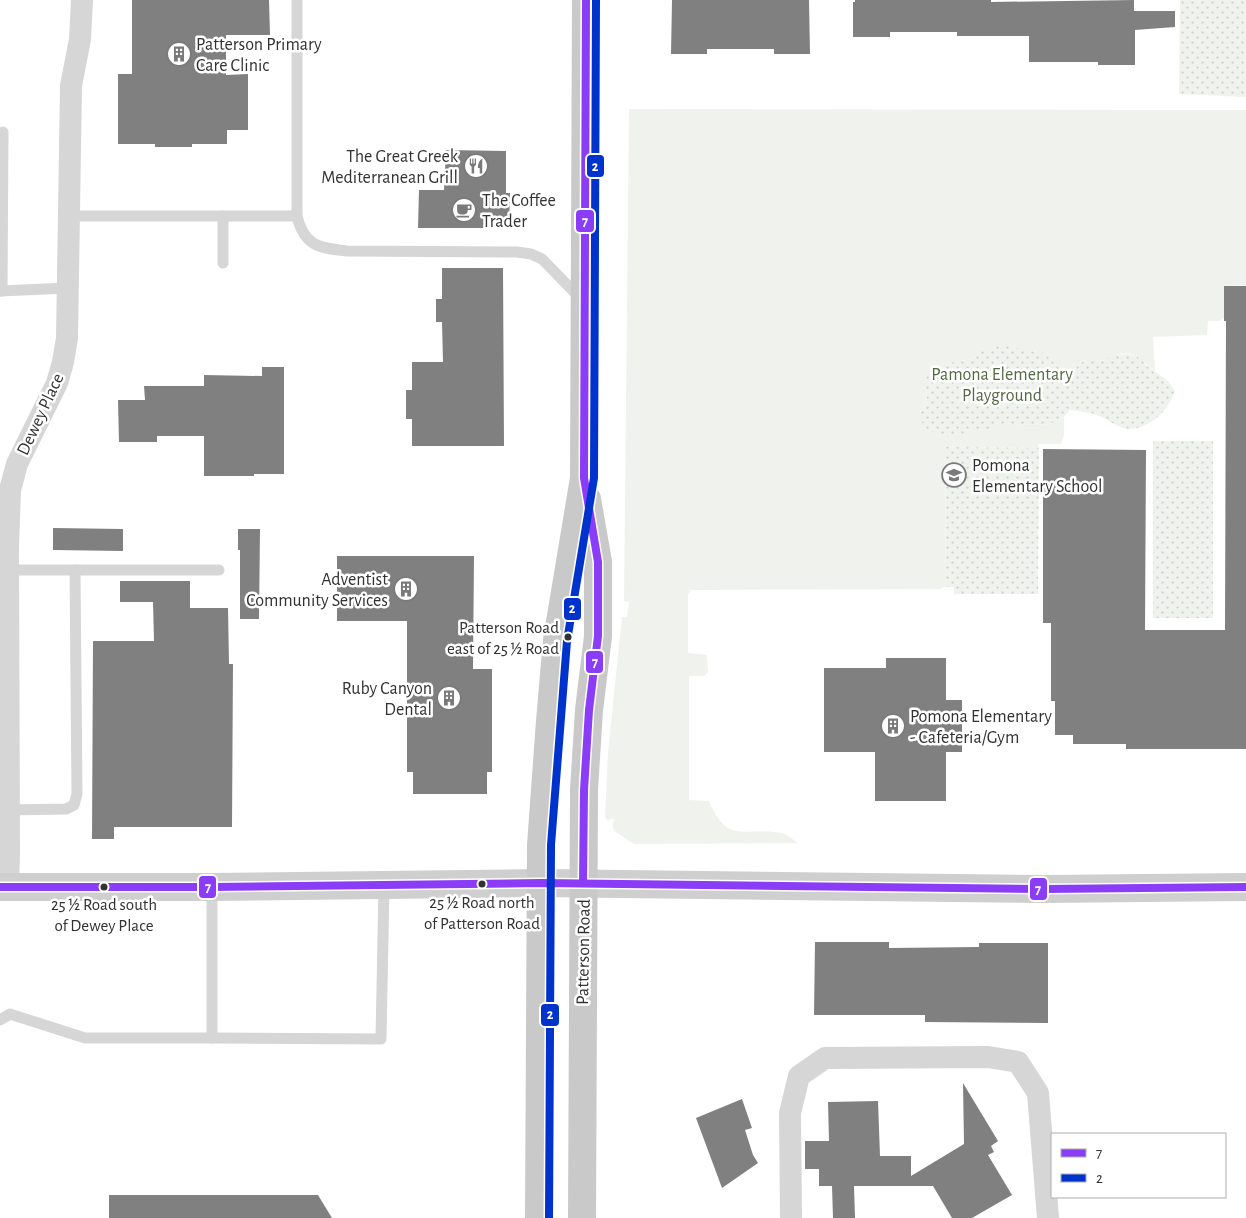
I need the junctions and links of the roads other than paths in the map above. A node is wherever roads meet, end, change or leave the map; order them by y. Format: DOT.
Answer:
graph roads {
  1 [pos="82,0"];
  2 [pos="297,0"];
  3 [pos="586,0"];
  4 [pos="3,132"];
  5 [pos="69,216"];
  6 [pos="223,216"];
  7 [pos="297,216"];
  8 [pos="223,263"];
  9 [pos="68,288"];
  10 [pos="1,291"];
  11 [pos="586,303"];
  12 [pos="584,478"];
  13 [pos="4,570"];
  14 [pos="76,570"];
  15 [pos="219,570"];
  16 [pos="4,810"];
  17 [pos="541,883"];
  18 [pos="583,883"];
  19 [pos="384,886"];
  20 [pos="1246,886"];
  21 [pos="4,888"];
  22 [pos="212,888"];
  23 [pos="0,1020"];
  24 [pos="212,1038"];
  25 [pos="540,1218"];
  26 [pos="582,1218"];
  27 [pos="792,1218"];
  28 [pos="1048,1218"];
  1 -- 5 [label="street, Dewey Place"];
  2 -- 7 [label="lane"];
  3 -- 11 [label="main road, Patterson Road"];
  4 -- 10 [label="lane"];
  5 -- 6 [label="lane"];
  5 -- 9 [label="street, Dewey Place"];
  6 -- 7 [label="lane"];
  6 -- 8 [label="lane"];
  7 -- 11 [label="lane"];
  9 -- 10 [label="lane"];
  9 -- 13 [label="street, Dewey Place"];
  11 -- 12 [label="main road, Patterson Road"];
  12 -- 17 [label="main road, Patterson Road"];
  12 -- 18 [label="main road, Patterson Road"];
  13 -- 14 [label="lane"];
  13 -- 16 [label="street, Dewey Place"];
  14 -- 15 [label="lane"];
  14 -- 16 [label="lane"];
  16 -- 21 [label="street, Dewey Place"];
  17 -- 18 [label="street"];
  17 -- 19 [label="street"];
  17 -- 25 [label="main road, Patterson Road"];
  18 -- 20 [label="street"];
  18 -- 26 [label="main road, Patterson Road"];
  19 -- 22 [label="street"];
  19 -- 24 [label="lane"];
  21 -- 22 [label="street"];
  22 -- 24 [label="lane"];
  23 -- 24 [label="lane"];
  27 -- 28 [label="street"];
}
